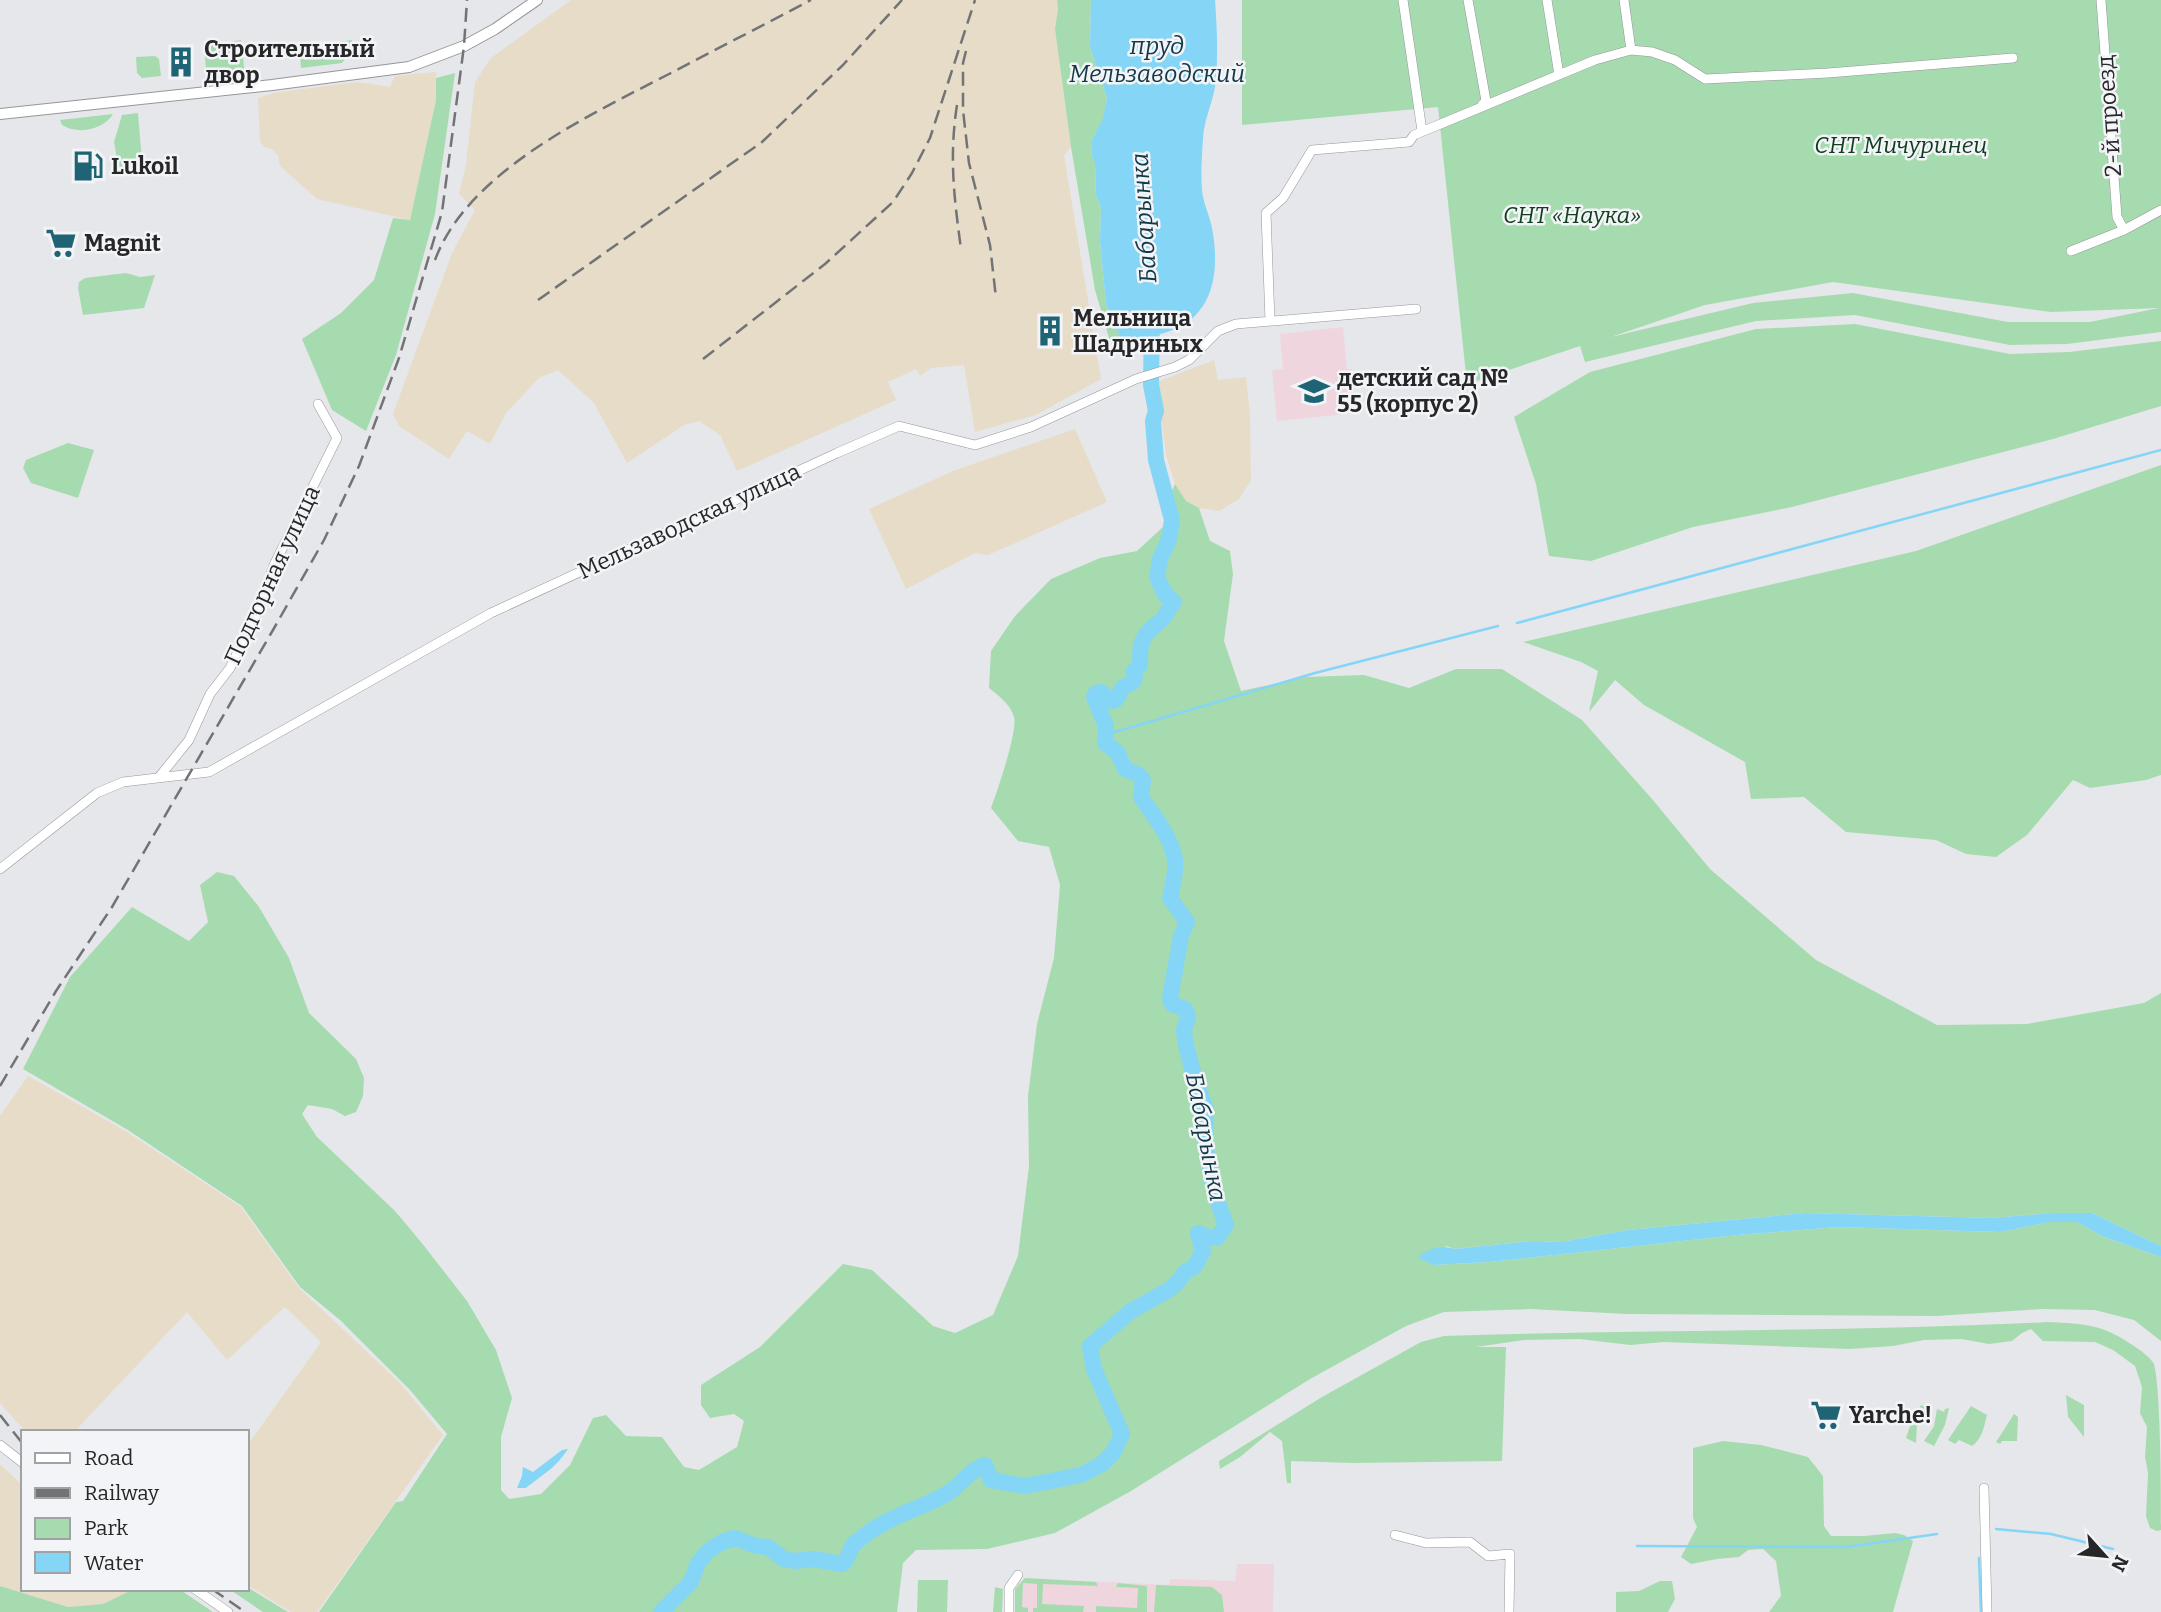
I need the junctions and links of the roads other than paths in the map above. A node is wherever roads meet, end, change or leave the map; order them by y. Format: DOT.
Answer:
graph roads {
  1 [pos="537,0"];
  2 [pos="1403,0"];
  3 [pos="1468,0"];
  4 [pos="1547,0"];
  5 [pos="1624,0"];
  6 [pos="2101,0"];
  7 [pos="1631,50"];
  8 [pos="2013,58"];
  9 [pos="1559,75"];
  10 [pos="1482,105"];
  11 [pos="0,114"];
  12 [pos="1422,131"];
  13 [pos="2161,210"];
  14 [pos="2124,230"];
  15 [pos="2071,251"];
  16 [pos="1416,309"];
  17 [pos="1270,321"];
  18 [pos="318,404"];
  19 [pos="160,776"];
  20 [pos="0,869"];
  21 [pos="0,1445"];
  22 [pos="21,1462"];
  23 [pos="1984,1488"];
  24 [pos="1395,1535"];
  25 [pos="1018,1575"];
  26 [pos="198,1591"];
  27 [pos="228,1612"];
  28 [pos="1009,1612"];
  29 [pos="1509,1612"];
  30 [pos="1987,1612"];
  1 -- 11 [label="street"];
  2 -- 12 [label="street"];
  3 -- 10 [label="street"];
  4 -- 9 [label="street"];
  5 -- 7 [label="street"];
  6 -- 14 [label="street, 2-й проезд"];
  7 -- 8 [label="street"];
  7 -- 9 [label="street"];
  9 -- 10 [label="street"];
  10 -- 12 [label="street"];
  12 -- 17 [label="street"];
  13 -- 14 [label="street"];
  14 -- 15 [label="street"];
  16 -- 17 [label="street, Мельзаводская улица"];
  17 -- 19 [label="street, Мельзаводская улица"];
  18 -- 19 [label="street, Подгорная улица"];
  19 -- 20 [label="street, Мельзаводская улица"];
  21 -- 22 [label="street"];
  23 -- 30 [label="street"];
  24 -- 29 [label="street"];
  25 -- 28 [label="street"];
  26 -- 27 [label="street"];
}
